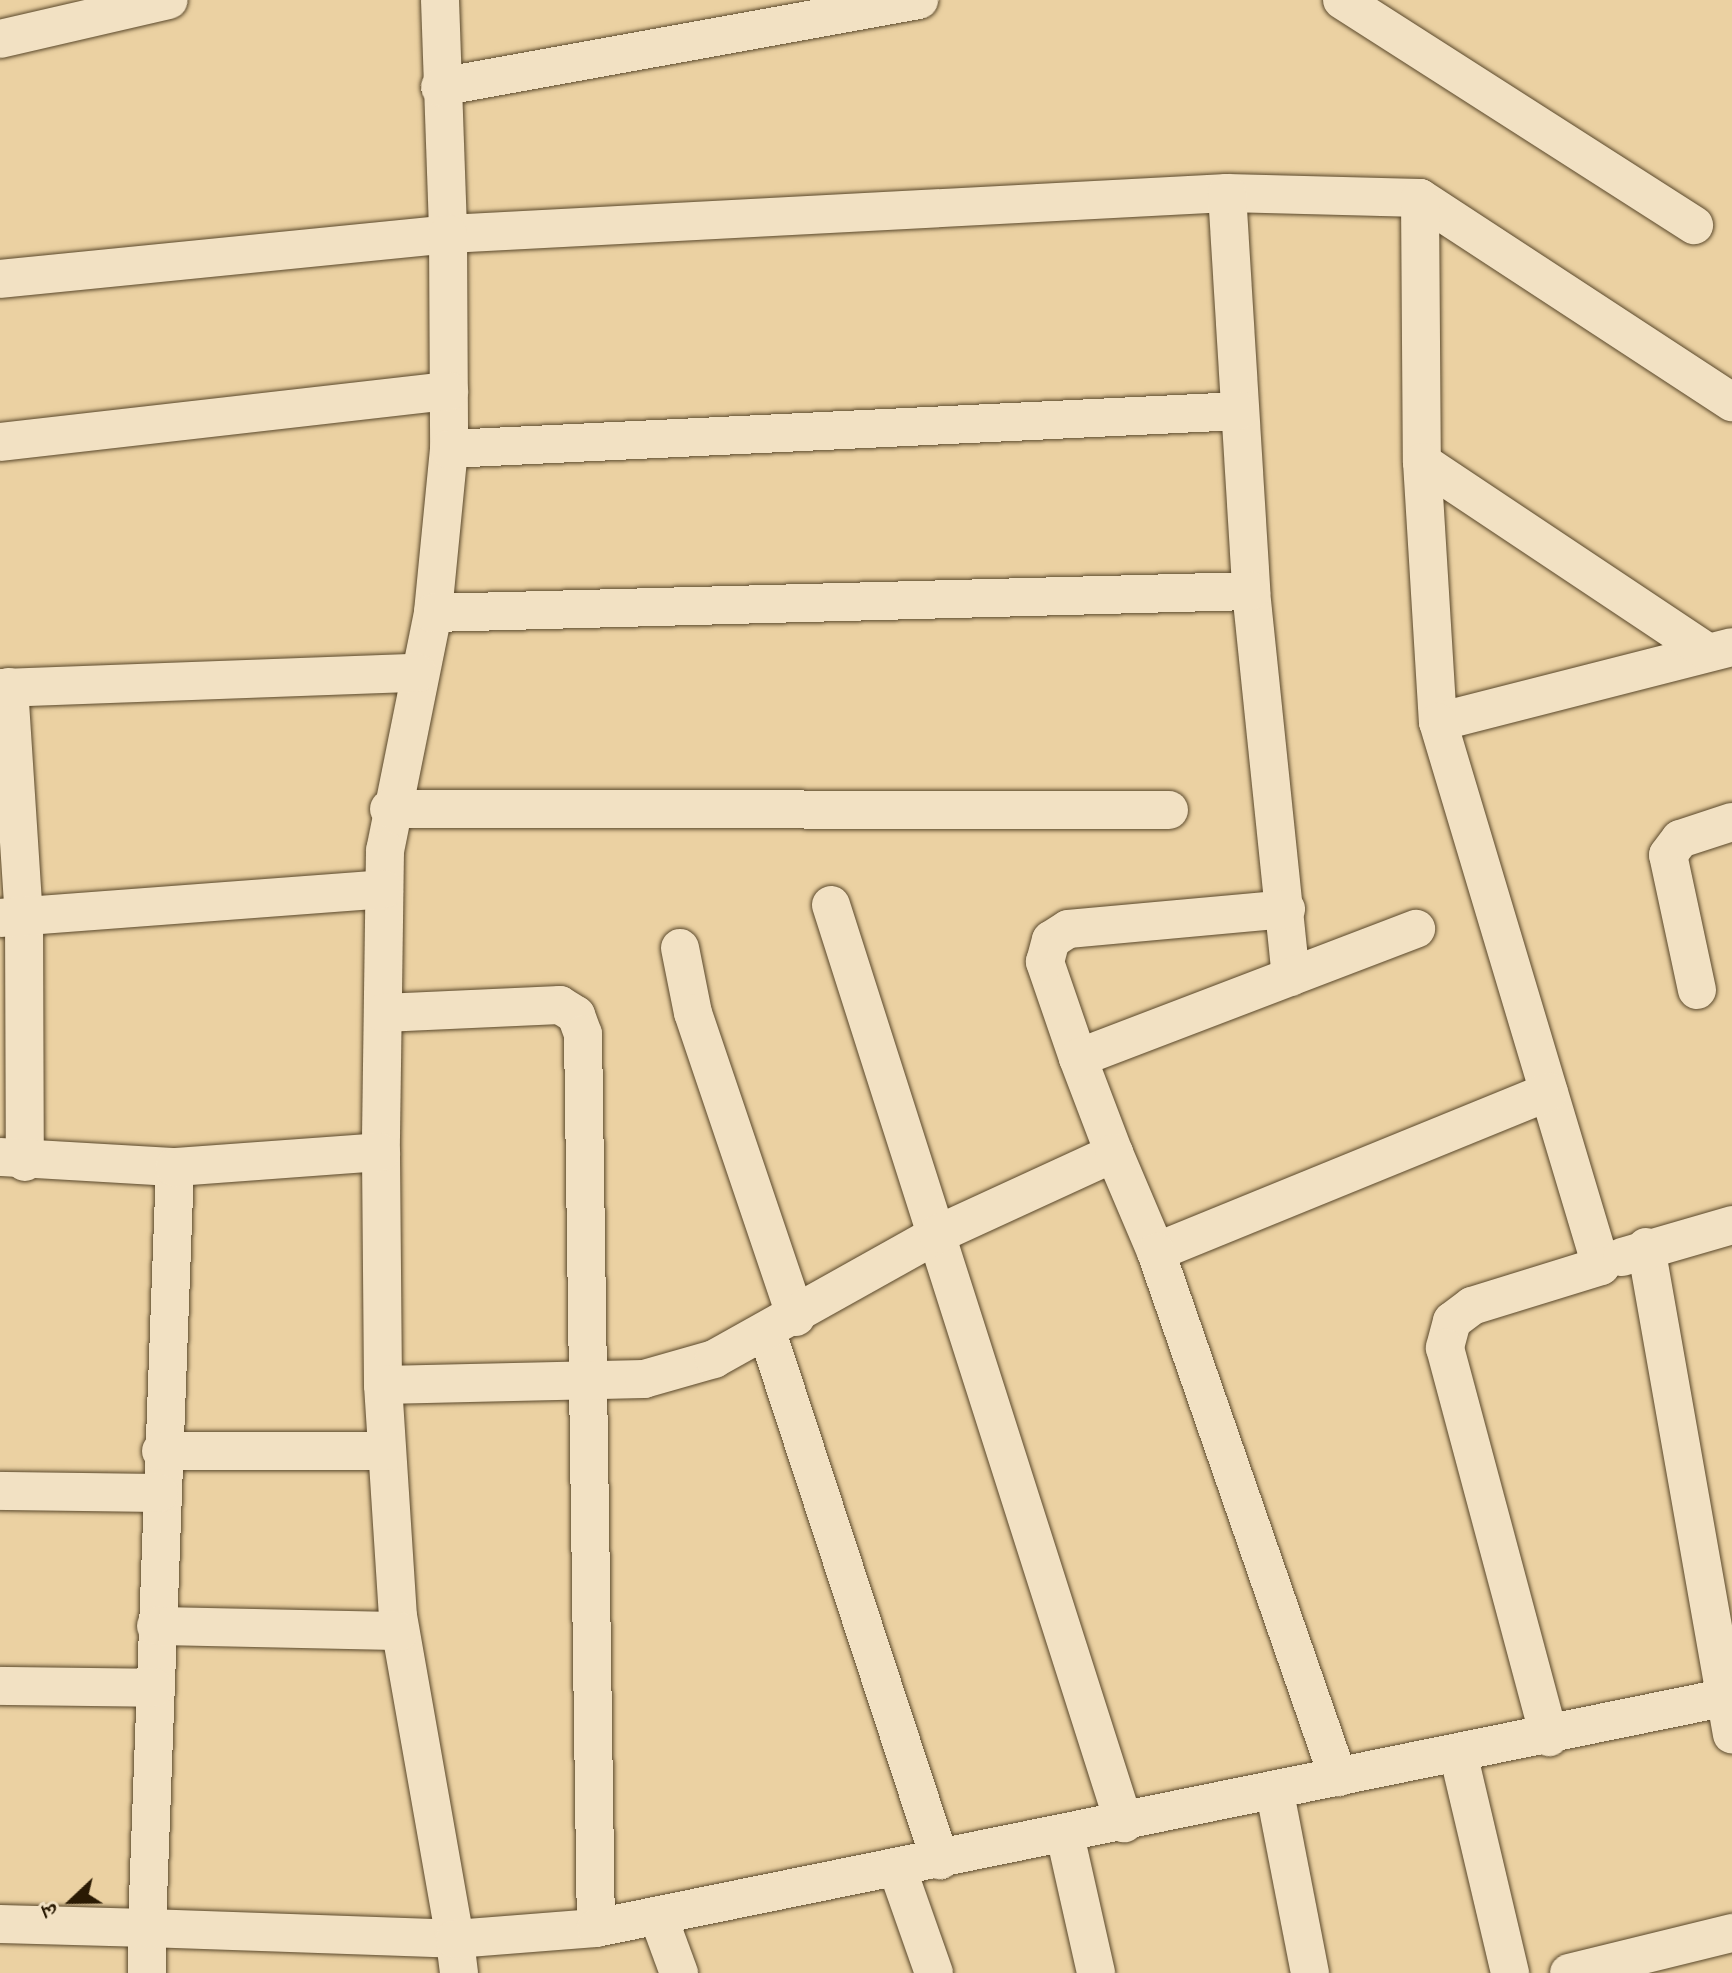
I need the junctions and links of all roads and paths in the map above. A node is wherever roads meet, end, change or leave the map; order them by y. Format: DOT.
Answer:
graph roads {
  1 [pos="169,0"];
  2 [pos="440,0"];
  3 [pos="919,0"];
  4 [pos="1342,0"];
  5 [pos="0,39"];
  6 [pos="440,87"];
  7 [pos="1227,193"];
  8 [pos="1420,198"];
  9 [pos="1694,225"];
  10 [pos="448,234"];
  11 [pos="0,279"];
  12 [pos="449,391"];
  13 [pos="1732,402"];
  14 [pos="1239,411"];
  15 [pos="0,442"];
  16 [pos="449,449"];
  17 [pos="1422,462"];
  18 [pos="1251,591"];
  19 [pos="433,613"];
  20 [pos="1719,650"];
  21 [pos="418,673"];
  22 [pos="4,688"];
  23 [pos="1438,722"];
  24 [pos="389,809"];
  25 [pos="1169,810"];
  26 [pos="1732,822"];
  27 [pos="384,889"];
  28 [pos="831,905"];
  29 [pos="1286,909"];
  30 [pos="12,918"];
  31 [pos="1416,929"];
  32 [pos="680,948"];
  33 [pos="1291,977"];
  34 [pos="1697,990"];
  35 [pos="383,1013"];
  36 [pos="1078,1058"];
  37 [pos="1549,1092"];
  38 [pos="381,1152"];
  39 [pos="1114,1153"];
  40 [pos="12,1159"];
  41 [pos="175,1167"];
  42 [pos="1732,1225"];
  43 [pos="938,1234"];
  44 [pos="1646,1247"];
  45 [pos="1156,1252"];
  46 [pos="1601,1266"];
  47 [pos="782,1324"];
  48 [pos="588,1378"];
  49 [pos="383,1385"];
  50 [pos="161,1451"];
  51 [pos="387,1451"];
  52 [pos="0,1491"];
  53 [pos="159,1493"];
  54 [pos="156,1626"];
  55 [pos="400,1631"];
  56 [pos="0,1686"];
  57 [pos="154,1688"];
  58 [pos="1730,1709"];
  59 [pos="1549,1737"];
  60 [pos="1459,1757"];
  61 [pos="1338,1777"];
  62 [pos="1275,1793"];
  63 [pos="1124,1823"];
  64 [pos="1065,1835"];
  65 [pos="940,1860"];
  66 [pos="897,1868"];
  67 [pos="658,1916"];
  68 [pos="0,1924"];
  69 [pos="147,1928"];
  70 [pos="596,1928"];
  71 [pos="1732,1933"];
  72 [pos="457,1956"];
  73 [pos="147,1973"];
  74 [pos="679,1973"];
  75 [pos="934,1973"];
  76 [pos="1096,1973"];
  77 [pos="1310,1973"];
  78 [pos="1510,1973"];
  79 [pos="1569,1973"];
  1 -- 5 [label="street"];
  2 -- 6 [label="street"];
  3 -- 6 [label="street"];
  4 -- 9 [label="street"];
  6 -- 10 [label="street"];
  7 -- 8 [label="street"];
  7 -- 10 [label="street"];
  7 -- 14 [label="street"];
  8 -- 13 [label="street"];
  8 -- 17 [label="street"];
  10 -- 11 [label="street"];
  10 -- 12 [label="street"];
  12 -- 15 [label="street"];
  12 -- 16 [label="street"];
  14 -- 16 [label="street"];
  14 -- 18 [label="street"];
  16 -- 19 [label="street"];
  17 -- 20 [label="street"];
  17 -- 23 [label="street"];
  18 -- 19 [label="street"];
  18 -- 29 [label="street"];
  19 -- 21 [label="street"];
  20 -- 23 [label="street"];
  21 -- 22 [label="street"];
  21 -- 24 [label="street"];
  22 -- 30 [label="street"];
  23 -- 37 [label="street"];
  24 -- 25 [label="street"];
  24 -- 27 [label="street"];
  26 -- 34 [label="street"];
  27 -- 30 [label="street"];
  27 -- 35 [label="street"];
  28 -- 43 [label="street"];
  29 -- 33 [label="street"];
  29 -- 36 [label="street"];
  30 -- 40 [label="street"];
  31 -- 33 [label="street"];
  32 -- 47 [label="street"];
  33 -- 36 [label="street"];
  35 -- 38 [label="street"];
  35 -- 48 [label="street"];
  36 -- 39 [label="street"];
  37 -- 45 [label="street"];
  37 -- 46 [label="street"];
  38 -- 41 [label="street"];
  38 -- 49 [label="street"];
  39 -- 43 [label="street"];
  39 -- 45 [label="street"];
  40 -- 41 [label="street"];
  41 -- 50 [label="street"];
  42 -- 44 [label="street"];
  43 -- 47 [label="street"];
  43 -- 63 [label="street"];
  44 -- 46 [label="street"];
  44 -- 58 [label="street"];
  45 -- 61 [label="street"];
  46 -- 59 [label="street"];
  47 -- 48 [label="street"];
  47 -- 65 [label="street"];
  48 -- 49 [label="street"];
  48 -- 70 [label="street"];
  49 -- 51 [label="street"];
  50 -- 51 [label="street"];
  50 -- 53 [label="street"];
  51 -- 55 [label="street"];
  52 -- 53 [label="street"];
  53 -- 54 [label="street"];
  54 -- 55 [label="street"];
  54 -- 57 [label="street"];
  55 -- 72 [label="street"];
  56 -- 57 [label="street"];
  57 -- 69 [label="street"];
  58 -- 59 [label="street"];
  59 -- 60 [label="street"];
  60 -- 61 [label="street"];
  60 -- 78 [label="street"];
  61 -- 62 [label="street"];
  62 -- 63 [label="street"];
  62 -- 77 [label="street"];
  63 -- 64 [label="street"];
  64 -- 65 [label="street"];
  64 -- 76 [label="street"];
  65 -- 66 [label="street"];
  66 -- 67 [label="street"];
  66 -- 75 [label="street"];
  67 -- 70 [label="street"];
  67 -- 74 [label="street"];
  68 -- 69 [label="street"];
  69 -- 72 [label="street"];
  69 -- 73 [label="street"];
  70 -- 72 [label="street"];
  71 -- 79 [label="street"];
}
